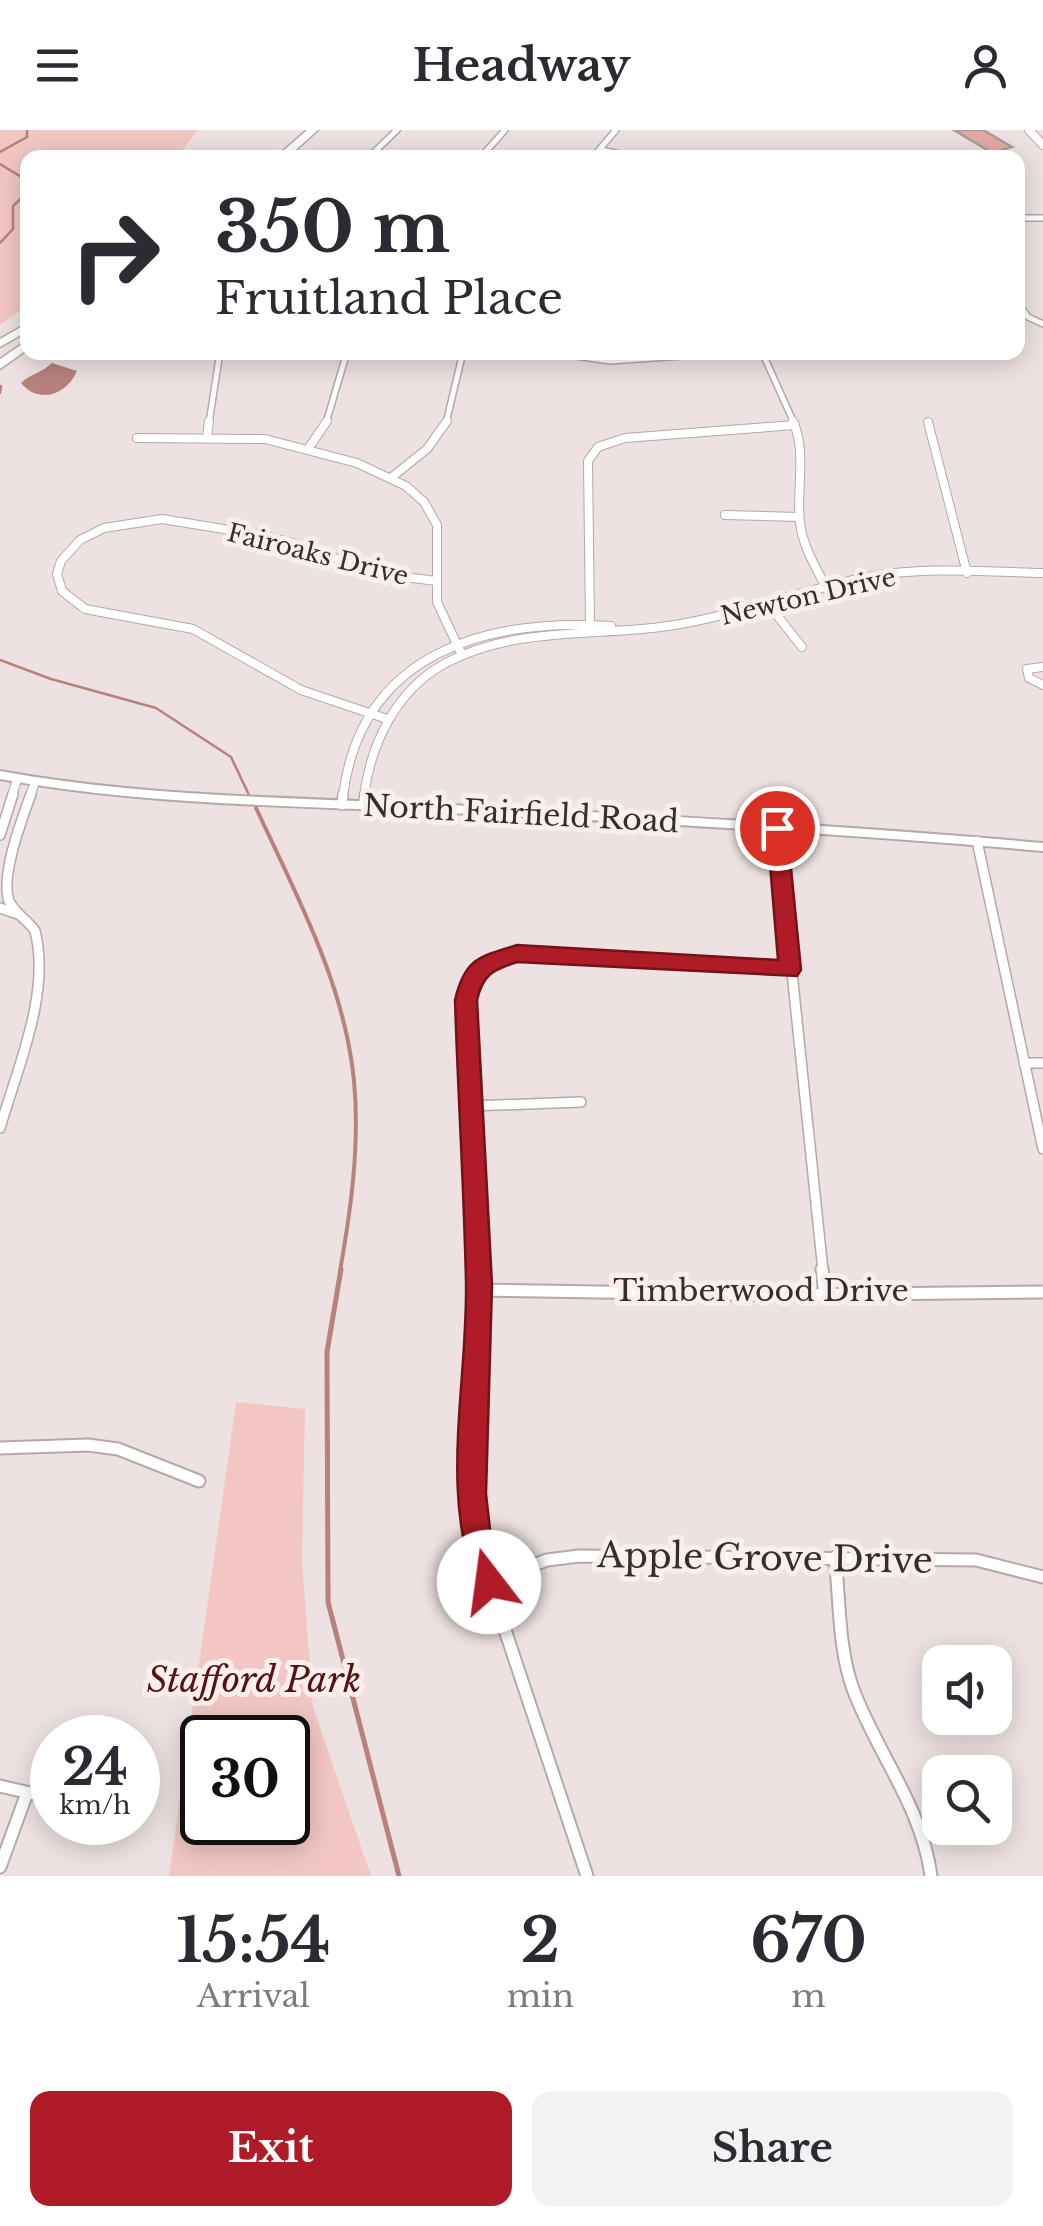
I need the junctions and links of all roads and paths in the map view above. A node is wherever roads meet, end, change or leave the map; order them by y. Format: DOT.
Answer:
graph roads {
  1 [pos="296,130"];
  2 [pos="313,130"];
  3 [pos="397,130"];
  4 [pos="505,130"];
  5 [pos="616,130"];
  6 [pos="1030,130"];
  7 [pos="1043,145"];
  8 [pos="279,150"];
  9 [pos="282,150"];
  10 [pos="376,150"];
  11 [pos="487,150"];
  12 [pos="602,150"];
  13 [pos="219,360"];
  14 [pos="345,360"];
  15 [pos="461,360"];
  16 [pos="766,360"];
  17 [pos="928,422"];
  18 [pos="796,425"];
  19 [pos="207,437"];
  20 [pos="137,438"];
  21 [pos="308,450"];
  22 [pos="392,477"];
  23 [pos="725,514"];
  24 [pos="799,517"];
  25 [pos="968,573"];
  26 [pos="1043,573"];
  27 [pos="436,581"];
  28 [pos="827,589"];
  29 [pos="768,604"];
  30 [pos="590,628"];
  31 [pos="456,644"];
  32 [pos="802,647"];
  33 [pos="462,655"];
  34 [pos="1043,666"];
  35 [pos="1043,685"];
  36 [pos="368,713"];
  37 [pos="387,719"];
  38 [pos="0,776"];
  39 [pos="18,779"];
  40 [pos="35,782"];
  41 [pos="342,805"];
  42 [pos="363,806"];
  43 [pos="777,828"];
  44 [pos="0,835"];
  45 [pos="977,840"];
  46 [pos="1043,846"];
  47 [pos="0,908"];
  48 [pos="20,915"];
  49 [pos="790,970"];
  50 [pos="1024,1062"];
  51 [pos="1043,1064"];
  52 [pos="581,1102"];
  53 [pos="470,1106"];
  54 [pos="0,1128"];
  55 [pos="1043,1149"];
  56 [pos="479,1290"];
  57 [pos="1043,1292"];
  58 [pos="826,1294"];
  59 [pos="0,1448"];
  60 [pos="200,1481"];
  61 [pos="835,1558"];
  62 [pos="1043,1577"];
  63 [pos="489,1582"];
  64 [pos="0,1786"];
  65 [pos="27,1793"];
  66 [pos="30,1794"];
  67 [pos="0,1868"];
  68 [pos="587,1876"];
  69 [pos="931,1876"];
  1 -- 8 [label="highway"];
  2 -- 9 [label="highway"];
  3 -- 10 [label="street"];
  4 -- 11 [label="street"];
  5 -- 12 [label="street"];
  6 -- 7 [label="street"];
  13 -- 19 [label="street"];
  14 -- 21 [label="street"];
  15 -- 22 [label="street"];
  16 -- 18 [label="street"];
  17 -- 25 [label="street"];
  18 -- 24 [label="street"];
  18 -- 30 [label="street"];
  19 -- 20 [label="street"];
  19 -- 21 [label="street"];
  21 -- 22 [label="street"];
  22 -- 27 [label="street"];
  23 -- 24 [label="street"];
  24 -- 28 [label="street"];
  25 -- 26 [label="street, Newton Drive"];
  25 -- 28 [label="street, Newton Drive"];
  27 -- 31 [label="street"];
  27 -- 36 [label="street, Fairoaks Drive"];
  28 -- 29 [label="street, Newton Drive"];
  29 -- 30 [label="street, Newton Drive"];
  29 -- 32 [label="street"];
  30 -- 31 [label="street, Newton Drive"];
  30 -- 33 [label="street, Newton Drive"];
  31 -- 33 [label="street"];
  31 -- 36 [label="street, Newton Drive"];
  33 -- 37 [label="street, Newton Drive"];
  34 -- 35 [label="street"];
  36 -- 37 [label="street, Fairoaks Drive"];
  36 -- 41 [label="street, Newton Drive"];
  37 -- 42 [label="street, Newton Drive"];
  38 -- 39 [label="main road, North Fairfield Road"];
  39 -- 40 [label="main road, North Fairfield Road"];
  39 -- 44 [label="street"];
  40 -- 41 [label="main road, North Fairfield Road"];
  40 -- 48 [label="street"];
  41 -- 42 [label="main road, North Fairfield Road"];
  42 -- 43 [label="main road, North Fairfield Road"];
  43 -- 45 [label="main road, North Fairfield Road"];
  43 -- 49 [label="street"];
  45 -- 46 [label="main road, North Fairfield Road"];
  45 -- 50 [label="street"];
  47 -- 48 [label="street"];
  48 -- 54 [label="street"];
  49 -- 53 [label="street"];
  49 -- 58 [label="street"];
  50 -- 51 [label="street"];
  50 -- 55 [label="street"];
  52 -- 53 [label="street"];
  53 -- 56 [label="street"];
  56 -- 58 [label="street, Timberwood Drive"];
  56 -- 63 [label="street"];
  57 -- 58 [label="street, Timberwood Drive"];
  59 -- 60 [label="street"];
  61 -- 62 [label="street, Apple Grove Drive"];
  61 -- 63 [label="street, Apple Grove Drive"];
  61 -- 69 [label="street"];
  63 -- 68 [label="street"];
  64 -- 65 [label="street"];
  65 -- 66 [label="street"];
  65 -- 67 [label="street"];
}
